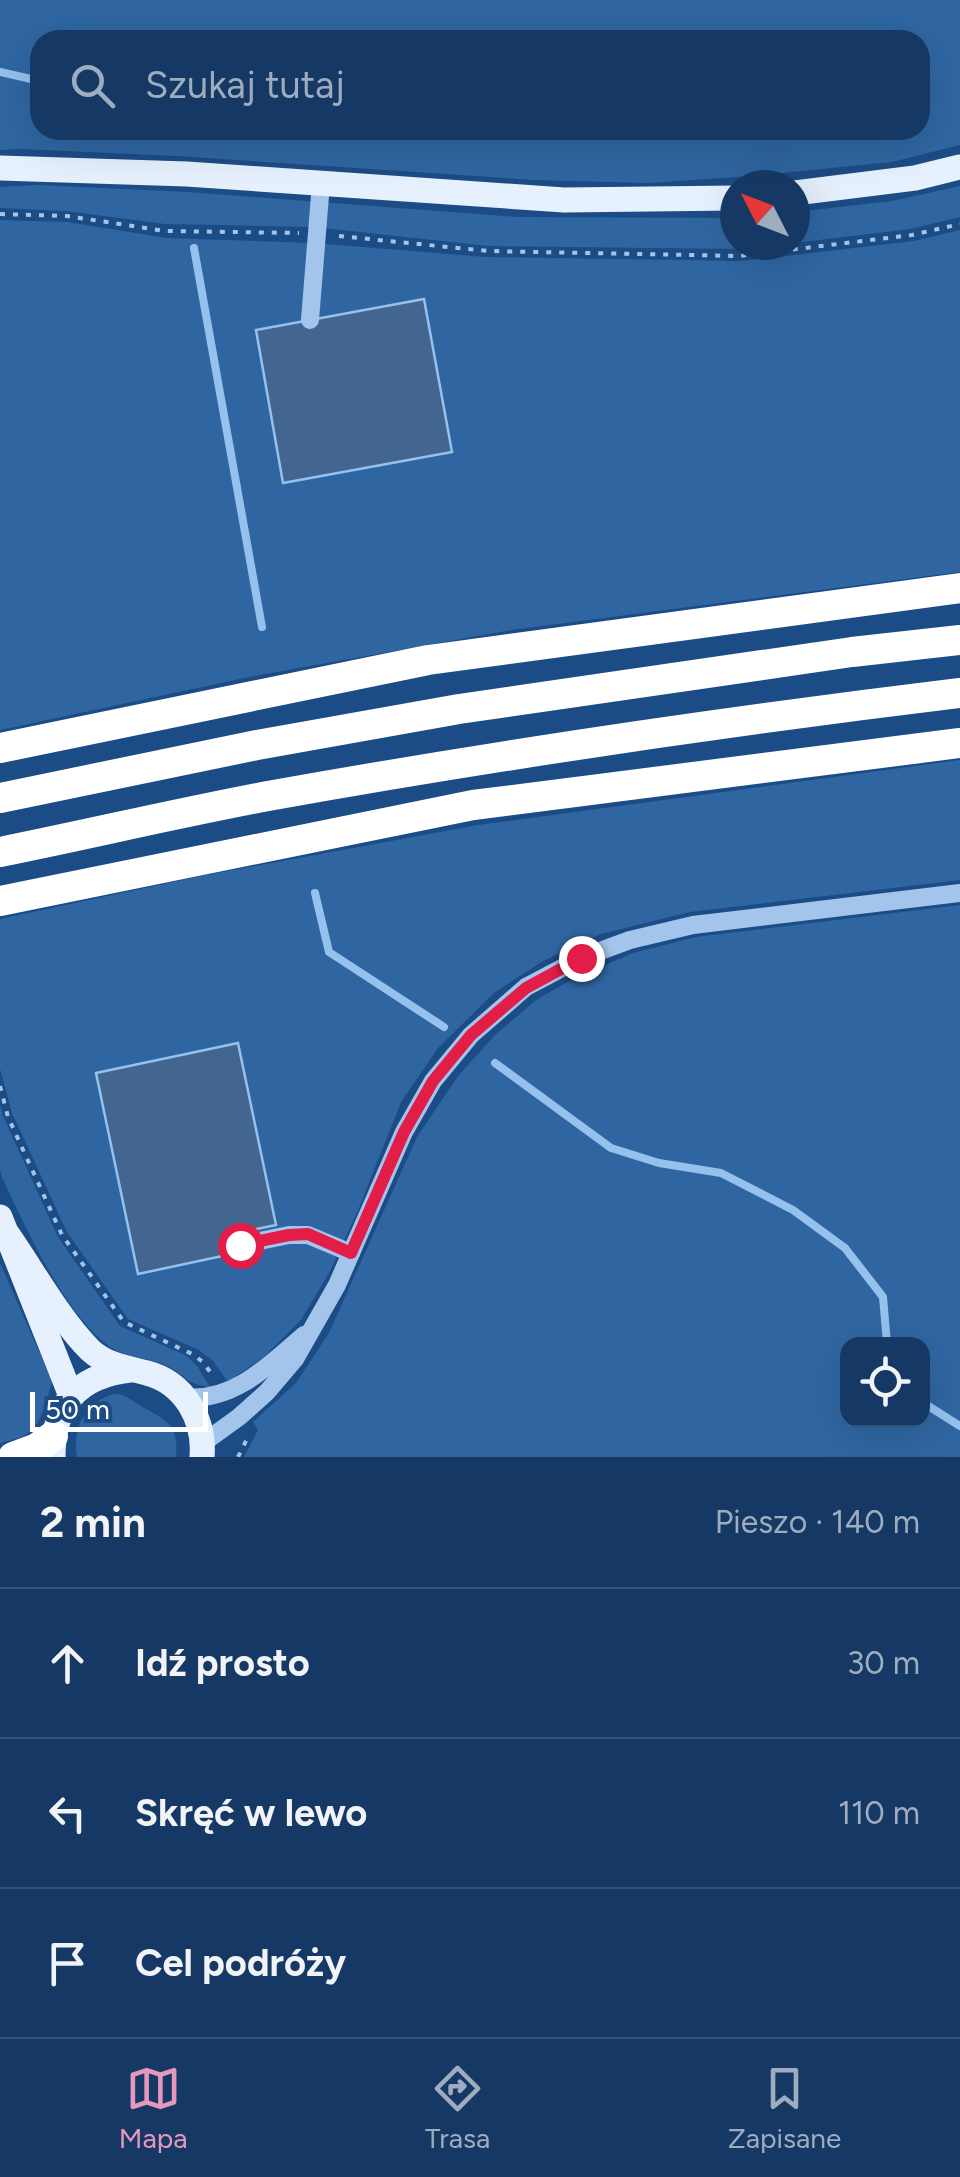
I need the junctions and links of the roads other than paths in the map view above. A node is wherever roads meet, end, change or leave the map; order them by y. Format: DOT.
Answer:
graph roads {
  1 [pos="960,167"];
  2 [pos="0,168"];
  3 [pos="320,183"];
  4 [pos="810,192"];
  5 [pos="720,198"];
  6 [pos="310,320"];
  7 [pos="960,588"];
  8 [pos="960,602"];
  9 [pos="845,603"];
  10 [pos="960,640"];
  11 [pos="960,693"];
  12 [pos="960,732"];
  13 [pos="960,744"];
  14 [pos="0,748"];
  15 [pos="859,755"];
  16 [pos="0,798"];
  17 [pos="0,852"];
  18 [pos="960,894"];
  19 [pos="0,900"];
  20 [pos="4,1226"];
  21 [pos="240,1245"];
  22 [pos="351,1253"];
  23 [pos="316,1324"];
  24 [pos="130,1370"];
  25 [pos="71,1396"];
  26 [pos="186,1397"];
  27 [pos="53,1447"];
  28 [pos="202,1450"];
  29 [pos="13,1457"];
  1 -- 4 [label="main road"];
  2 -- 3 [label="main road"];
  3 -- 5 [label="main road"];
  3 -- 6 [label="lane"];
  7 -- 9 [label="highway"];
  8 -- 9 [label="highway"];
  9 -- 14 [label="highway"];
  10 -- 16 [label="highway"];
  11 -- 17 [label="highway"];
  12 -- 15 [label="highway"];
  13 -- 15 [label="highway"];
  15 -- 19 [label="highway"];
  18 -- 22 [label="lane"];
  20 -- 24 [label="main road"];
  20 -- 25 [label="main road"];
  21 -- 22 [label="lane"];
  22 -- 23 [label="lane"];
  23 -- 26 [label="lane"];
  23 -- 28 [label="lane"];
  24 -- 25 [label="main road"];
  24 -- 26 [label="main road"];
  25 -- 27 [label="main road"];
  26 -- 28 [label="main road"];
  27 -- 29 [label="highway"];
}
